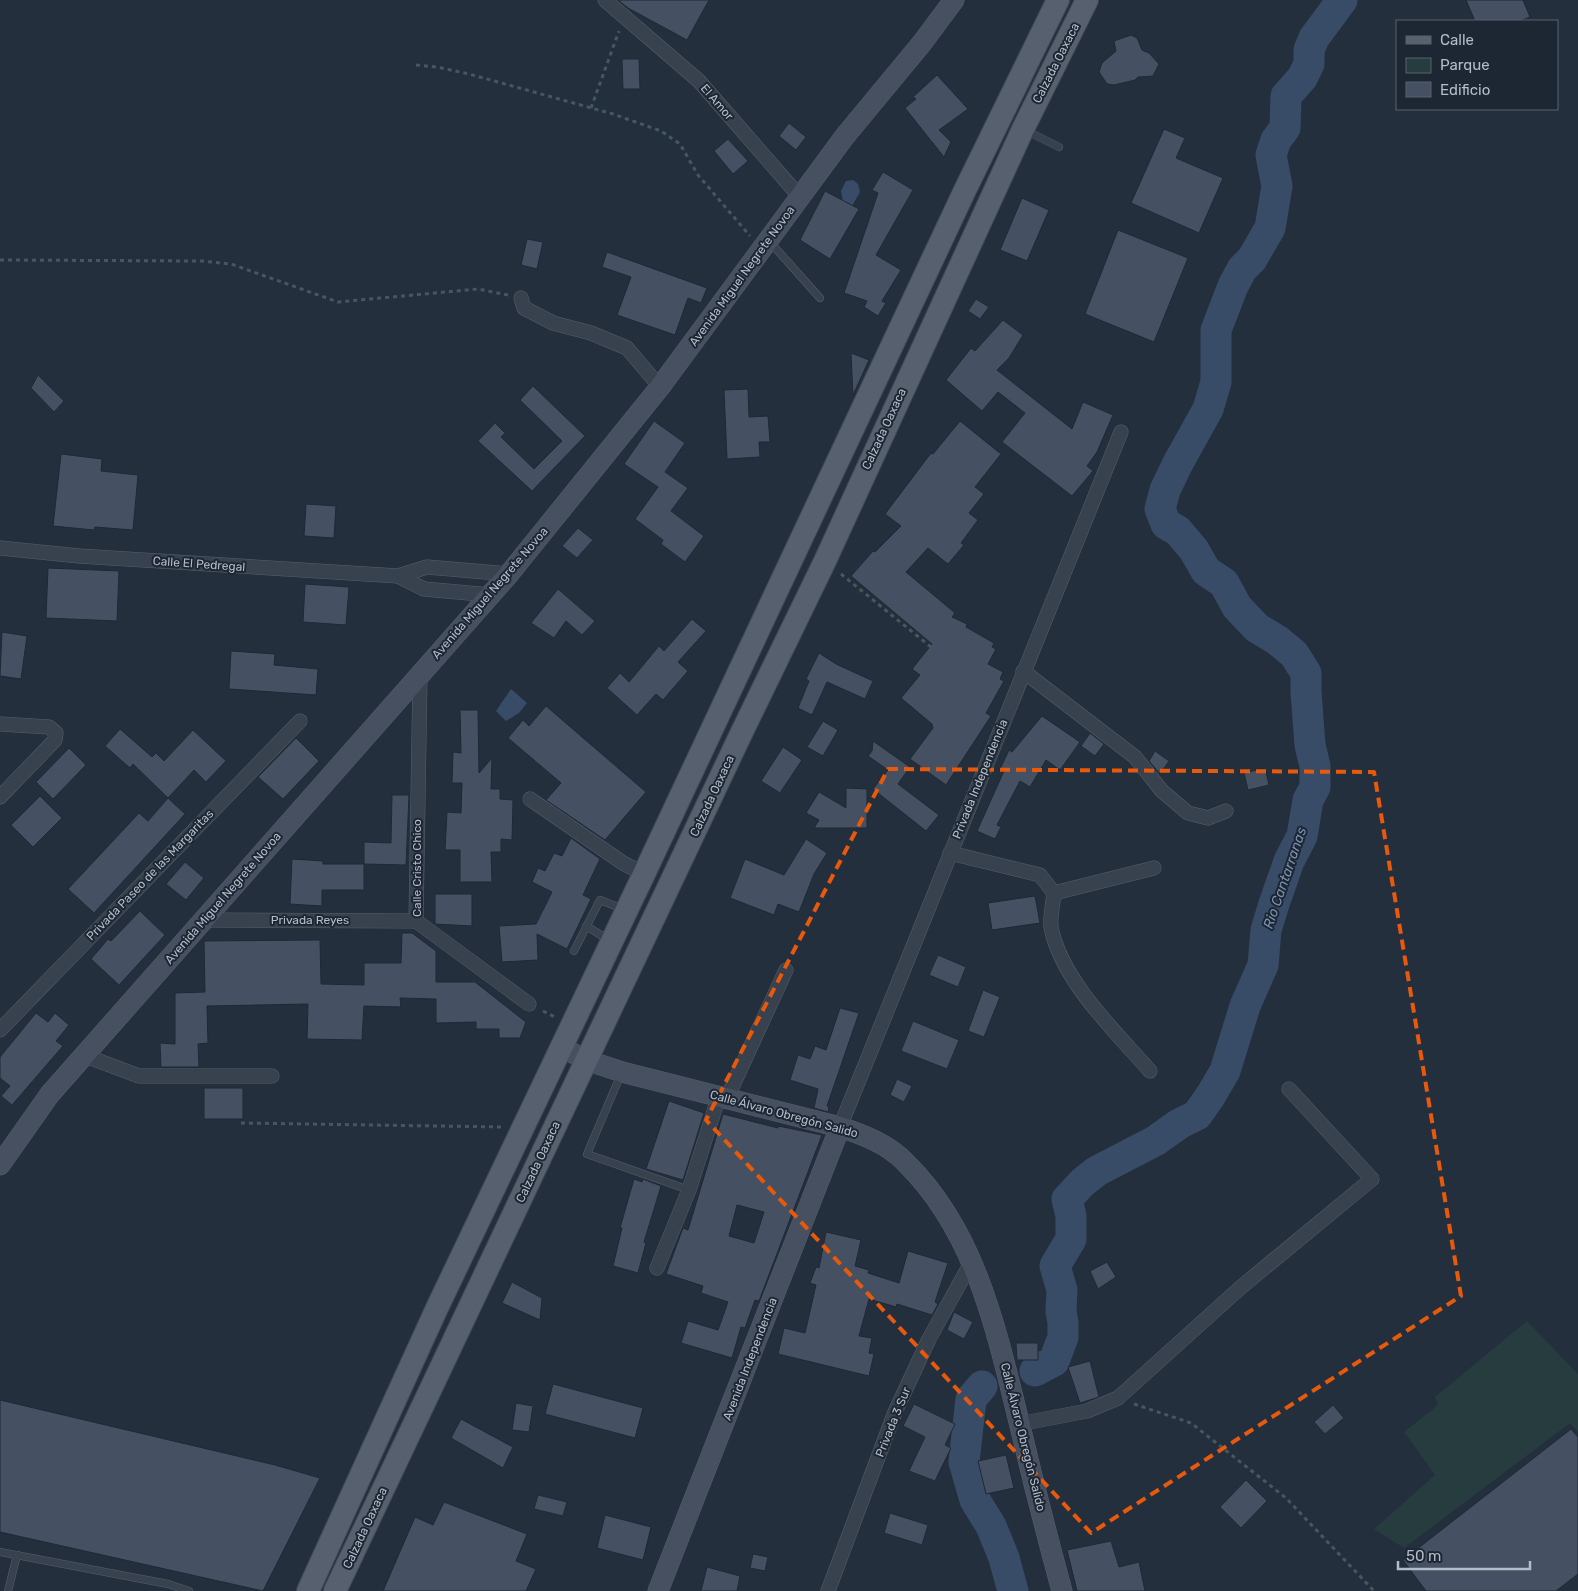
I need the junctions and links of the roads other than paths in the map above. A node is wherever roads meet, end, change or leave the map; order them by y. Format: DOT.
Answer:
graph roads {
  1 [pos="604,0"];
  2 [pos="954,0"];
  3 [pos="1058,0"];
  4 [pos="1087,0"];
  5 [pos="1023,129"];
  6 [pos="1059,146"];
  7 [pos="800,197"];
  8 [pos="765,246"];
  9 [pos="520,298"];
  10 [pos="820,298"];
  11 [pos="660,387"];
  12 [pos="1121,432"];
  13 [pos="0,548"];
  14 [pos="509,574"];
  15 [pos="398,576"];
  16 [pos="491,595"];
  17 [pos="1023,672"];
  18 [pos="420,675"];
  19 [pos="300,721"];
  20 [pos="0,724"];
  21 [pos="0,797"];
  22 [pos="530,799"];
  23 [pos="1226,810"];
  24 [pos="656,849"];
  25 [pos="950,853"];
  26 [pos="681,861"];
  27 [pos="1154,868"];
  28 [pos="644,874"];
  29 [pos="1054,893"];
  30 [pos="626,911"];
  31 [pos="204,920"];
  32 [pos="416,921"];
  33 [pos="586,926"];
  34 [pos="612,941"];
  35 [pos="574,951"];
  36 [pos="786,970"];
  37 [pos="529,1004"];
  38 [pos="0,1030"];
  39 [pos="561,1047"];
  40 [pos="84,1055"];
  41 [pos="586,1060"];
  42 [pos="1150,1071"];
  43 [pos="622,1072"];
  44 [pos="272,1076"];
  45 [pos="1289,1090"];
  46 [pos="723,1097"];
  47 [pos="840,1127"];
  48 [pos="0,1165"];
  49 [pos="689,1190"];
  50 [pos="972,1261"];
  51 [pos="657,1268"];
  52 [pos="1019,1424"];
  53 [pos="0,1552"];
  54 [pos="17,1555"];
  55 [pos="8,1591"];
  56 [pos="190,1591"];
  57 [pos="308,1591"];
  58 [pos="335,1591"];
  59 [pos="658,1591"];
  60 [pos="828,1591"];
  61 [pos="1062,1591"];
  1 -- 7 [label="street, El Amor"];
  2 -- 7 [label="main road, Avenida Miguel Negrete Novoa"];
  3 -- 24 [label="main road, Calzada Oaxaca"];
  4 -- 5 [label="main road, Calzada Oaxaca"];
  5 -- 6 [label="lane"];
  5 -- 26 [label="main road, Calzada Oaxaca"];
  7 -- 8 [label="main road, Avenida Miguel Negrete Novoa"];
  8 -- 10 [label="lane"];
  8 -- 11 [label="main road, Avenida Miguel Negrete Novoa"];
  9 -- 11 [label="street"];
  11 -- 14 [label="main road, Avenida Miguel Negrete Novoa"];
  12 -- 17 [label="street, Privada Independencia"];
  13 -- 15 [label="street, Calle El Pedregal"];
  14 -- 15 [label="street, Calle El Pedregal"];
  14 -- 16 [label="main road, Avenida Miguel Negrete Novoa"];
  15 -- 16 [label="street, Calle El Pedregal"];
  16 -- 18 [label="main road, Avenida Miguel Negrete Novoa"];
  17 -- 23 [label="street"];
  17 -- 25 [label="street, Privada Independencia"];
  18 -- 31 [label="main road, Avenida Miguel Negrete Novoa"];
  18 -- 32 [label="street, Calle Cristo Chico"];
  19 -- 38 [label="street, Privada Paseo de las Margaritas"];
  20 -- 21 [label="street"];
  22 -- 28 [label="street"];
  24 -- 26 [label="main road"];
  24 -- 28 [label="main road, Calzada Oaxaca"];
  25 -- 29 [label="street"];
  25 -- 47 [label="street, Privada Independencia"];
  26 -- 41 [label="main road, Calzada Oaxaca"];
  27 -- 29 [label="street"];
  28 -- 30 [label="main road, Calzada Oaxaca"];
  29 -- 42 [label="street"];
  30 -- 33 [label="lane"];
  30 -- 34 [label="main road, Calzada Oaxaca"];
  31 -- 32 [label="street, Privada Reyes"];
  31 -- 40 [label="main road, Avenida Miguel Negrete Novoa"];
  32 -- 37 [label="street, Calle Cristo Chico"];
  33 -- 34 [label="lane"];
  33 -- 35 [label="lane"];
  34 -- 39 [label="main road, Calzada Oaxaca"];
  36 -- 46 [label="street"];
  39 -- 41 [label="main road, Calle Álvaro Obregón Salido"];
  39 -- 57 [label="main road, Calzada Oaxaca"];
  40 -- 44 [label="street"];
  40 -- 48 [label="main road, Avenida Miguel Negrete Novoa"];
  41 -- 43 [label="main road, Calle Álvaro Obregón Salido"];
  41 -- 58 [label="main road, Calzada Oaxaca"];
  43 -- 46 [label="main road, Calle Álvaro Obregón Salido"];
  43 -- 49 [label="lane"];
  45 -- 52 [label="street"];
  46 -- 47 [label="main road, Calle Álvaro Obregón Salido"];
  46 -- 49 [label="street"];
  47 -- 50 [label="main road, Calle Álvaro Obregón Salido"];
  47 -- 59 [label="main road, Avenida Independencia"];
  49 -- 51 [label="street"];
  50 -- 52 [label="main road, Calle Álvaro Obregón Salido"];
  50 -- 60 [label="street, Privada 3 Sur"];
  52 -- 61 [label="main road, Calle Álvaro Obregón Salido"];
  53 -- 54 [label="lane"];
  54 -- 55 [label="lane"];
  54 -- 56 [label="lane"];
}
